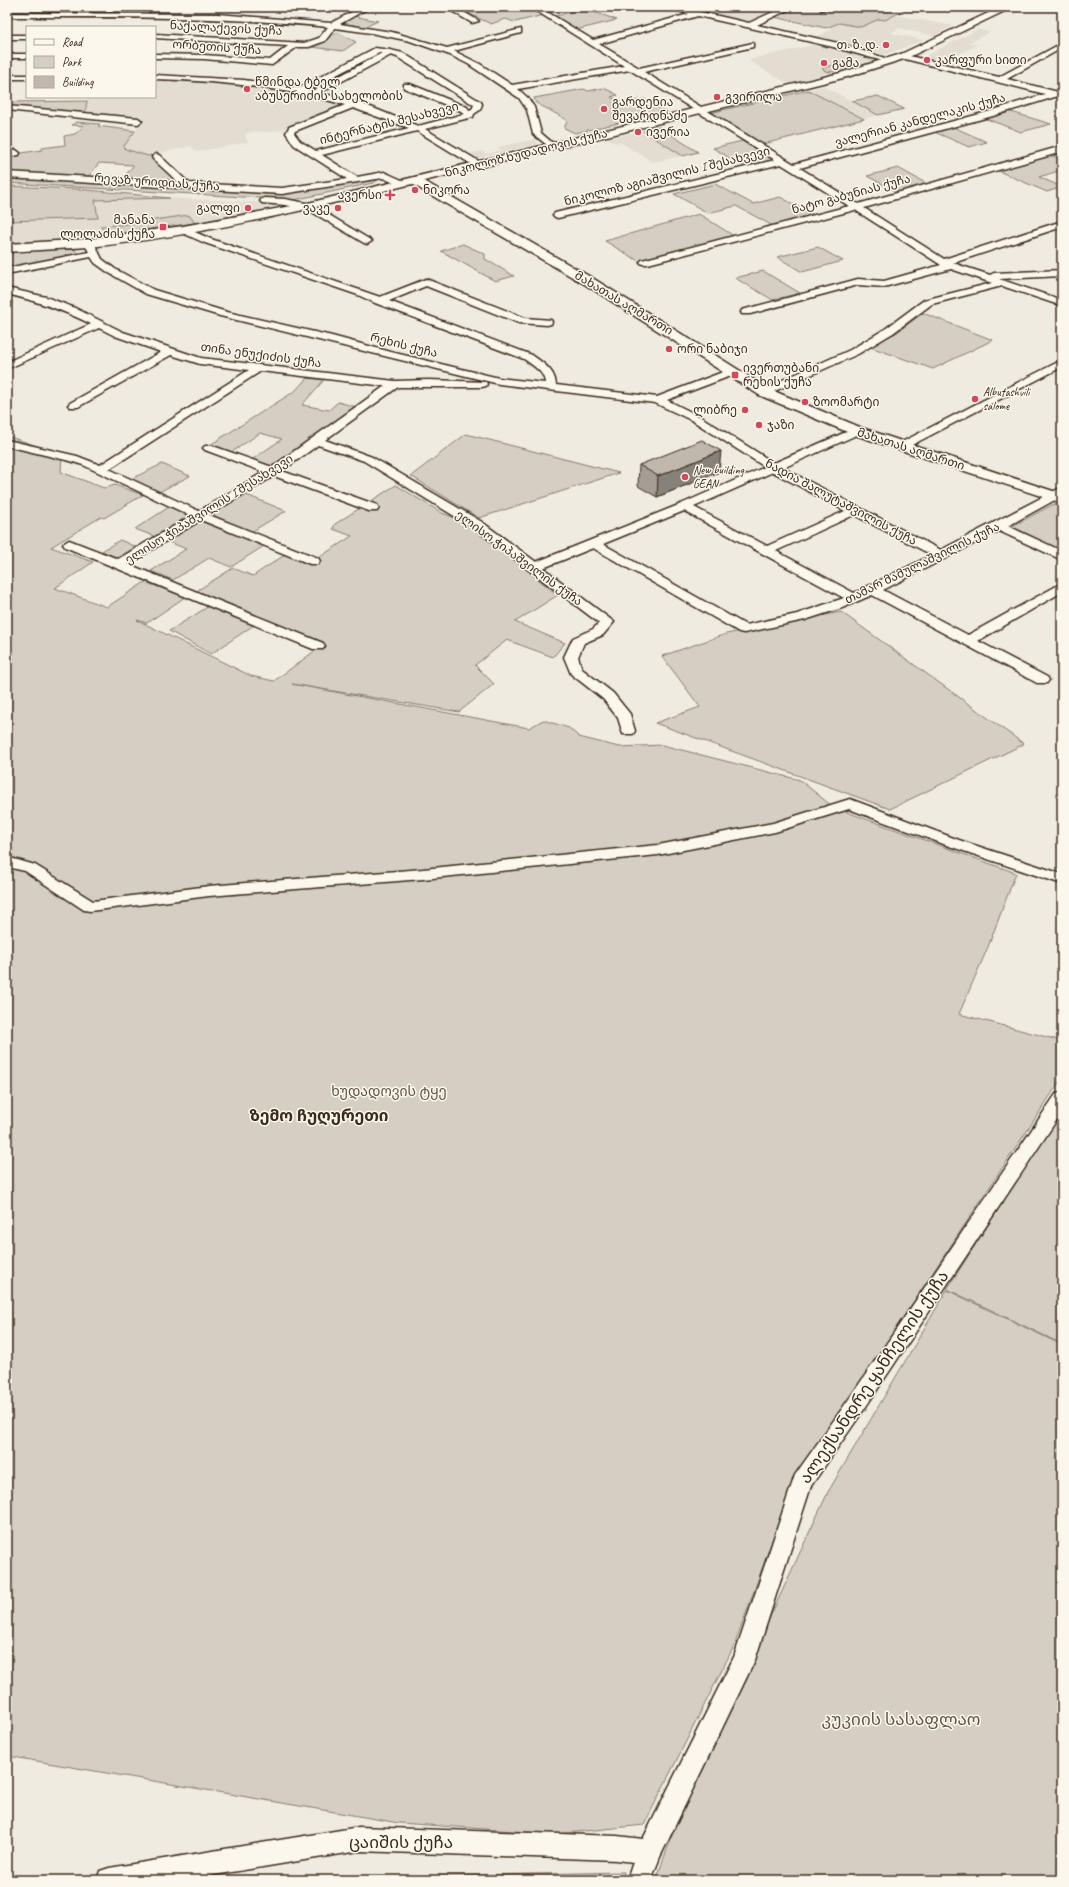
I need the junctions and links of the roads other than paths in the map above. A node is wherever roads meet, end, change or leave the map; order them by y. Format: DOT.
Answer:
graph roads {
  1 [pos="86,7"];
  2 [pos="104,7"];
  3 [pos="209,7"];
  4 [pos="366,7"];
  5 [pos="449,7"];
  6 [pos="534,7"];
  7 [pos="669,7"];
  8 [pos="790,7"];
  9 [pos="1008,7"];
  10 [pos="697,13"];
  11 [pos="7,15"];
  12 [pos="202,16"];
  13 [pos="80,18"];
  14 [pos="97,18"];
  15 [pos="475,21"];
  16 [pos="333,25"];
  17 [pos="751,25"];
  18 [pos="518,31"];
  19 [pos="26,36"];
  20 [pos="156,36"];
  21 [pos="7,37"];
  22 [pos="593,43"];
  23 [pos="295,45"];
  24 [pos="750,45"];
  25 [pos="1062,45"];
  26 [pos="445,50"];
  27 [pos="390,52"];
  28 [pos="7,56"];
  29 [pos="26,56"];
  30 [pos="156,56"];
  31 [pos="177,56"];
  32 [pos="904,56"];
  33 [pos="890,61"];
  34 [pos="635,69"];
  35 [pos="26,77"];
  36 [pos="159,77"];
  37 [pos="8,79"];
  38 [pos="1000,80"];
  39 [pos="407,86"];
  40 [pos="509,88"];
  41 [pos="300,91"];
  42 [pos="313,94"];
  43 [pos="1058,95"];
  44 [pos="355,104"];
  45 [pos="7,108"];
  46 [pos="701,111"];
  47 [pos="469,113"];
  48 [pos="138,120"];
  49 [pos="418,128"];
  50 [pos="552,146"];
  51 [pos="1062,149"];
  52 [pos="316,154"];
  53 [pos="156,157"];
  54 [pos="781,161"];
  55 [pos="479,165"];
  56 [pos="793,167"];
  57 [pos="7,175"];
  58 [pos="355,180"];
  59 [pos="414,180"];
  60 [pos="401,183"];
  61 [pos="7,184"];
  62 [pos="187,186"];
  63 [pos="125,191"];
  64 [pos="256,200"];
  65 [pos="855,206"];
  66 [pos="306,207"];
  67 [pos="558,215"];
  68 [pos="1062,224"];
  69 [pos="183,230"];
  70 [pos="367,241"];
  71 [pos="7,248"];
  72 [pos="91,248"];
  73 [pos="645,262"];
  74 [pos="947,264"];
  75 [pos="7,271"];
  76 [pos="1062,273"];
  77 [pos="987,277"];
  78 [pos="1003,283"];
  79 [pos="7,291"];
  80 [pos="22,295"];
  81 [pos="7,301"];
  82 [pos="379,301"];
  83 [pos="1062,303"];
  84 [pos="746,312"];
  85 [pos="547,322"];
  86 [pos="99,324"];
  87 [pos="170,351"];
  88 [pos="1062,364"];
  89 [pos="7,366"];
  90 [pos="258,369"];
  91 [pos="732,372"];
  92 [pos="499,382"];
  93 [pos="395,384"];
  94 [pos="551,388"];
  95 [pos="764,392"];
  96 [pos="658,400"];
  97 [pos="74,405"];
  98 [pos="857,431"];
  99 [pos="317,441"];
  100 [pos="7,443"];
  101 [pos="902,446"];
  102 [pos="209,448"];
  103 [pos="774,468"];
  104 [pos="100,470"];
  105 [pos="274,471"];
  106 [pos="1059,495"];
  107 [pos="685,507"];
  108 [pos="373,508"];
  109 [pos="854,511"];
  110 [pos="201,516"];
  111 [pos="999,526"];
  112 [pos="69,544"];
  113 [pos="594,544"];
  114 [pos="767,552"];
  115 [pos="941,555"];
  116 [pos="1062,556"];
  117 [pos="314,561"];
  118 [pos="119,564"];
  119 [pos="535,567"];
  120 [pos="1062,588"];
  121 [pos="873,590"];
  122 [pos="854,598"];
  123 [pos="968,641"];
  124 [pos="318,646"];
  125 [pos="1042,680"];
  126 [pos="628,731"];
  127 [pos="7,862"];
  128 [pos="1062,879"];
  129 [pos="1062,1098"];
  130 [pos="649,1852"];
  131 [pos="109,1880"];
  132 [pos="639,1880"];
  1 -- 13 [label="street"];
  2 -- 14 [label="street"];
  3 -- 12 [label="street"];
  4 -- 16 [label="street"];
  5 -- 15 [label="street"];
  6 -- 22 [label="street"];
  7 -- 10 [label="street"];
  8 -- 17 [label="street"];
  9 -- 32 [label="main road, ნიკოლოზ ხუდადოვის ქუჩა"];
  10 -- 17 [label="street"];
  10 -- 22 [label="street"];
  11 -- 13 [label="street"];
  12 -- 14 [label="street"];
  12 -- 16 [label="street"];
  13 -- 14 [label="street"];
  16 -- 23 [label="street, ნაქალაქევის ქუჩა"];
  16 -- 26 [label="street"];
  17 -- 33 [label="street"];
  18 -- 26 [label="street"];
  19 -- 21 [label="street"];
  20 -- 23 [label="street, ნაქალაქევის ქუჩა"];
  22 -- 34 [label="street"];
  23 -- 31 [label="street, ორბეთის ქუჩა"];
  24 -- 34 [label="street"];
  25 -- 38 [label="street"];
  26 -- 40 [label="street"];
  27 -- 41 [label="street"];
  27 -- 42 [label="street"];
  27 -- 47 [label="street"];
  28 -- 29 [label="street"];
  30 -- 31 [label="street, ორბეთის ქუჩა"];
  31 -- 36 [label="street"];
  32 -- 33 [label="main road, ნიკოლოზ ხუდადოვის ქუჩა"];
  32 -- 38 [label="street"];
  33 -- 46 [label="main road, ნიკოლოზ ხუდადოვის ქუჩა"];
  34 -- 40 [label="street"];
  34 -- 46 [label="street"];
  35 -- 37 [label="street"];
  36 -- 41 [label="street"];
  38 -- 43 [label="street"];
  39 -- 47 [label="street, ინტერნატის შესახვევი"];
  40 -- 50 [label="street"];
  41 -- 42 [label="street"];
  42 -- 44 [label="street"];
  43 -- 56 [label="street, ვალერიან კანდელაკის ქუჩა"];
  44 -- 49 [label="street"];
  44 -- 52 [label="street"];
  45 -- 48 [label="street"];
  46 -- 50 [label="main road, ნიკოლოზ ხუდადოვის ქუჩა"];
  46 -- 54 [label="street"];
  47 -- 49 [label="street, ინტერნატის შესახვევი"];
  49 -- 52 [label="street, ინტერნატის შესახვევი"];
  49 -- 55 [label="street"];
  50 -- 55 [label="main road, ნიკოლოზ ხუდადოვის ქუჩა"];
  51 -- 65 [label="street, ნატო გაბუნიას ქუჩა"];
  52 -- 58 [label="street"];
  53 -- 62 [label="street"];
  54 -- 56 [label="street"];
  54 -- 67 [label="street, ნიკოლოზ აგიაშვილის I შესახვევი"];
  55 -- 59 [label="main road, ნიკოლოზ ხუდადოვის ქუჩა"];
  56 -- 65 [label="street"];
  57 -- 62 [label="street"];
  58 -- 60 [label="street"];
  58 -- 62 [label="street"];
  59 -- 60 [label="main road, ნიკოლოზ ხუდადოვის ქუჩა"];
  59 -- 91 [label="main road, მახათას აღმართი"];
  60 -- 66 [label="main road, ნიკოლოზ ხუდადოვის ქუჩა"];
  61 -- 63 [label="street, რევაზ ურიდიას ქუჩა"];
  64 -- 66 [label="street"];
  65 -- 73 [label="street, ნატო გაბუნიას ქუჩა"];
  65 -- 74 [label="street"];
  66 -- 69 [label="main road, ნიკოლოზ ხუდადოვის ქუჩა"];
  66 -- 70 [label="street"];
  68 -- 74 [label="street"];
  69 -- 72 [label="main road, ნიკოლოზ ხუდადოვის ქუჩა"];
  69 -- 82 [label="street"];
  71 -- 72 [label="main road, ნიკოლოზ ხუდადოვის ქუჩა"];
  72 -- 75 [label="street"];
  72 -- 92 [label="street, რეხის ქუჩა"];
  74 -- 77 [label="street"];
  74 -- 84 [label="street"];
  76 -- 77 [label="street"];
  77 -- 78 [label="street"];
  78 -- 83 [label="street"];
  78 -- 95 [label="street"];
  79 -- 80 [label="street, თინა ენუქიძის ქუჩა"];
  80 -- 81 [label="street"];
  80 -- 86 [label="street, თინა ენუქიძის ქუჩა"];
  82 -- 85 [label="street"];
  82 -- 94 [label="street"];
  86 -- 87 [label="street, თინა ენუქიძის ქუჩა"];
  86 -- 89 [label="street"];
  87 -- 90 [label="street, თინა ენუქიძის ქუჩა"];
  87 -- 97 [label="street"];
  88 -- 101 [label="street"];
  90 -- 93 [label="street, თინა ენუქიძის ქუჩა"];
  90 -- 104 [label="street"];
  91 -- 95 [label="main road, მახათას აღმართი"];
  91 -- 96 [label="street, რეხის ქუჩა"];
  92 -- 93 [label="street, თინა ენუქიძის ქუჩა"];
  92 -- 94 [label="street, რეხის ქუჩა"];
  93 -- 99 [label="street"];
  94 -- 96 [label="street, რეხის ქუჩა"];
  95 -- 98 [label="main road, მახათას აღმართი"];
  96 -- 103 [label="street, ნადია შალუტაშვილის ქუჩა"];
  98 -- 101 [label="main road, მახათას აღმართი"];
  98 -- 103 [label="street"];
  99 -- 105 [label="street, ელისო ჭიპაშვილის I შესახვევი"];
  99 -- 119 [label="street, ელისო ჭიპაშვილის ქუჩა"];
  100 -- 104 [label="street"];
  101 -- 106 [label="main road, მახათას აღმართი"];
  102 -- 105 [label="street"];
  103 -- 107 [label="street"];
  103 -- 109 [label="street, ნადია შალუტაშვილის ქუჩა"];
  104 -- 110 [label="street"];
  105 -- 108 [label="street"];
  105 -- 110 [label="street, ელისო ჭიპაშვილის I შესახვევი"];
  106 -- 111 [label="street, თამარ მამულაშვილის ქუჩა"];
  107 -- 113 [label="street"];
  107 -- 114 [label="street"];
  109 -- 114 [label="street"];
  109 -- 115 [label="street, ნადია შალუტაშვილის ქუჩა"];
  110 -- 117 [label="street"];
  110 -- 118 [label="street, ელისო ჭიპაშვილის I შესახვევი"];
  111 -- 115 [label="street, თამარ მამულაშვილის ქუჩა"];
  111 -- 116 [label="street"];
  112 -- 118 [label="street"];
  113 -- 119 [label="street"];
  113 -- 122 [label="street, თამარ მამულაშვილის ქუჩა"];
  114 -- 122 [label="street"];
  115 -- 121 [label="street, თამარ მამულაშვილის ქუჩა"];
  118 -- 124 [label="street, ელისო ჭიპაშვილის I შესახვევი"];
  119 -- 126 [label="street, ელისო ჭიპაშვილის ქუჩა"];
  120 -- 123 [label="street"];
  121 -- 122 [label="street, თამარ მამულაშვილის ქუჩა"];
  121 -- 123 [label="street"];
  123 -- 125 [label="street"];
  127 -- 128 [label="street"];
  129 -- 130 [label="street, ალექსანდრე ყანჩელის ქუჩა"];
  130 -- 131 [label="street, ცაიშის ქუჩა"];
  130 -- 132 [label="street, ალექსანდრე ყანჩელის ქუჩა"];
}
